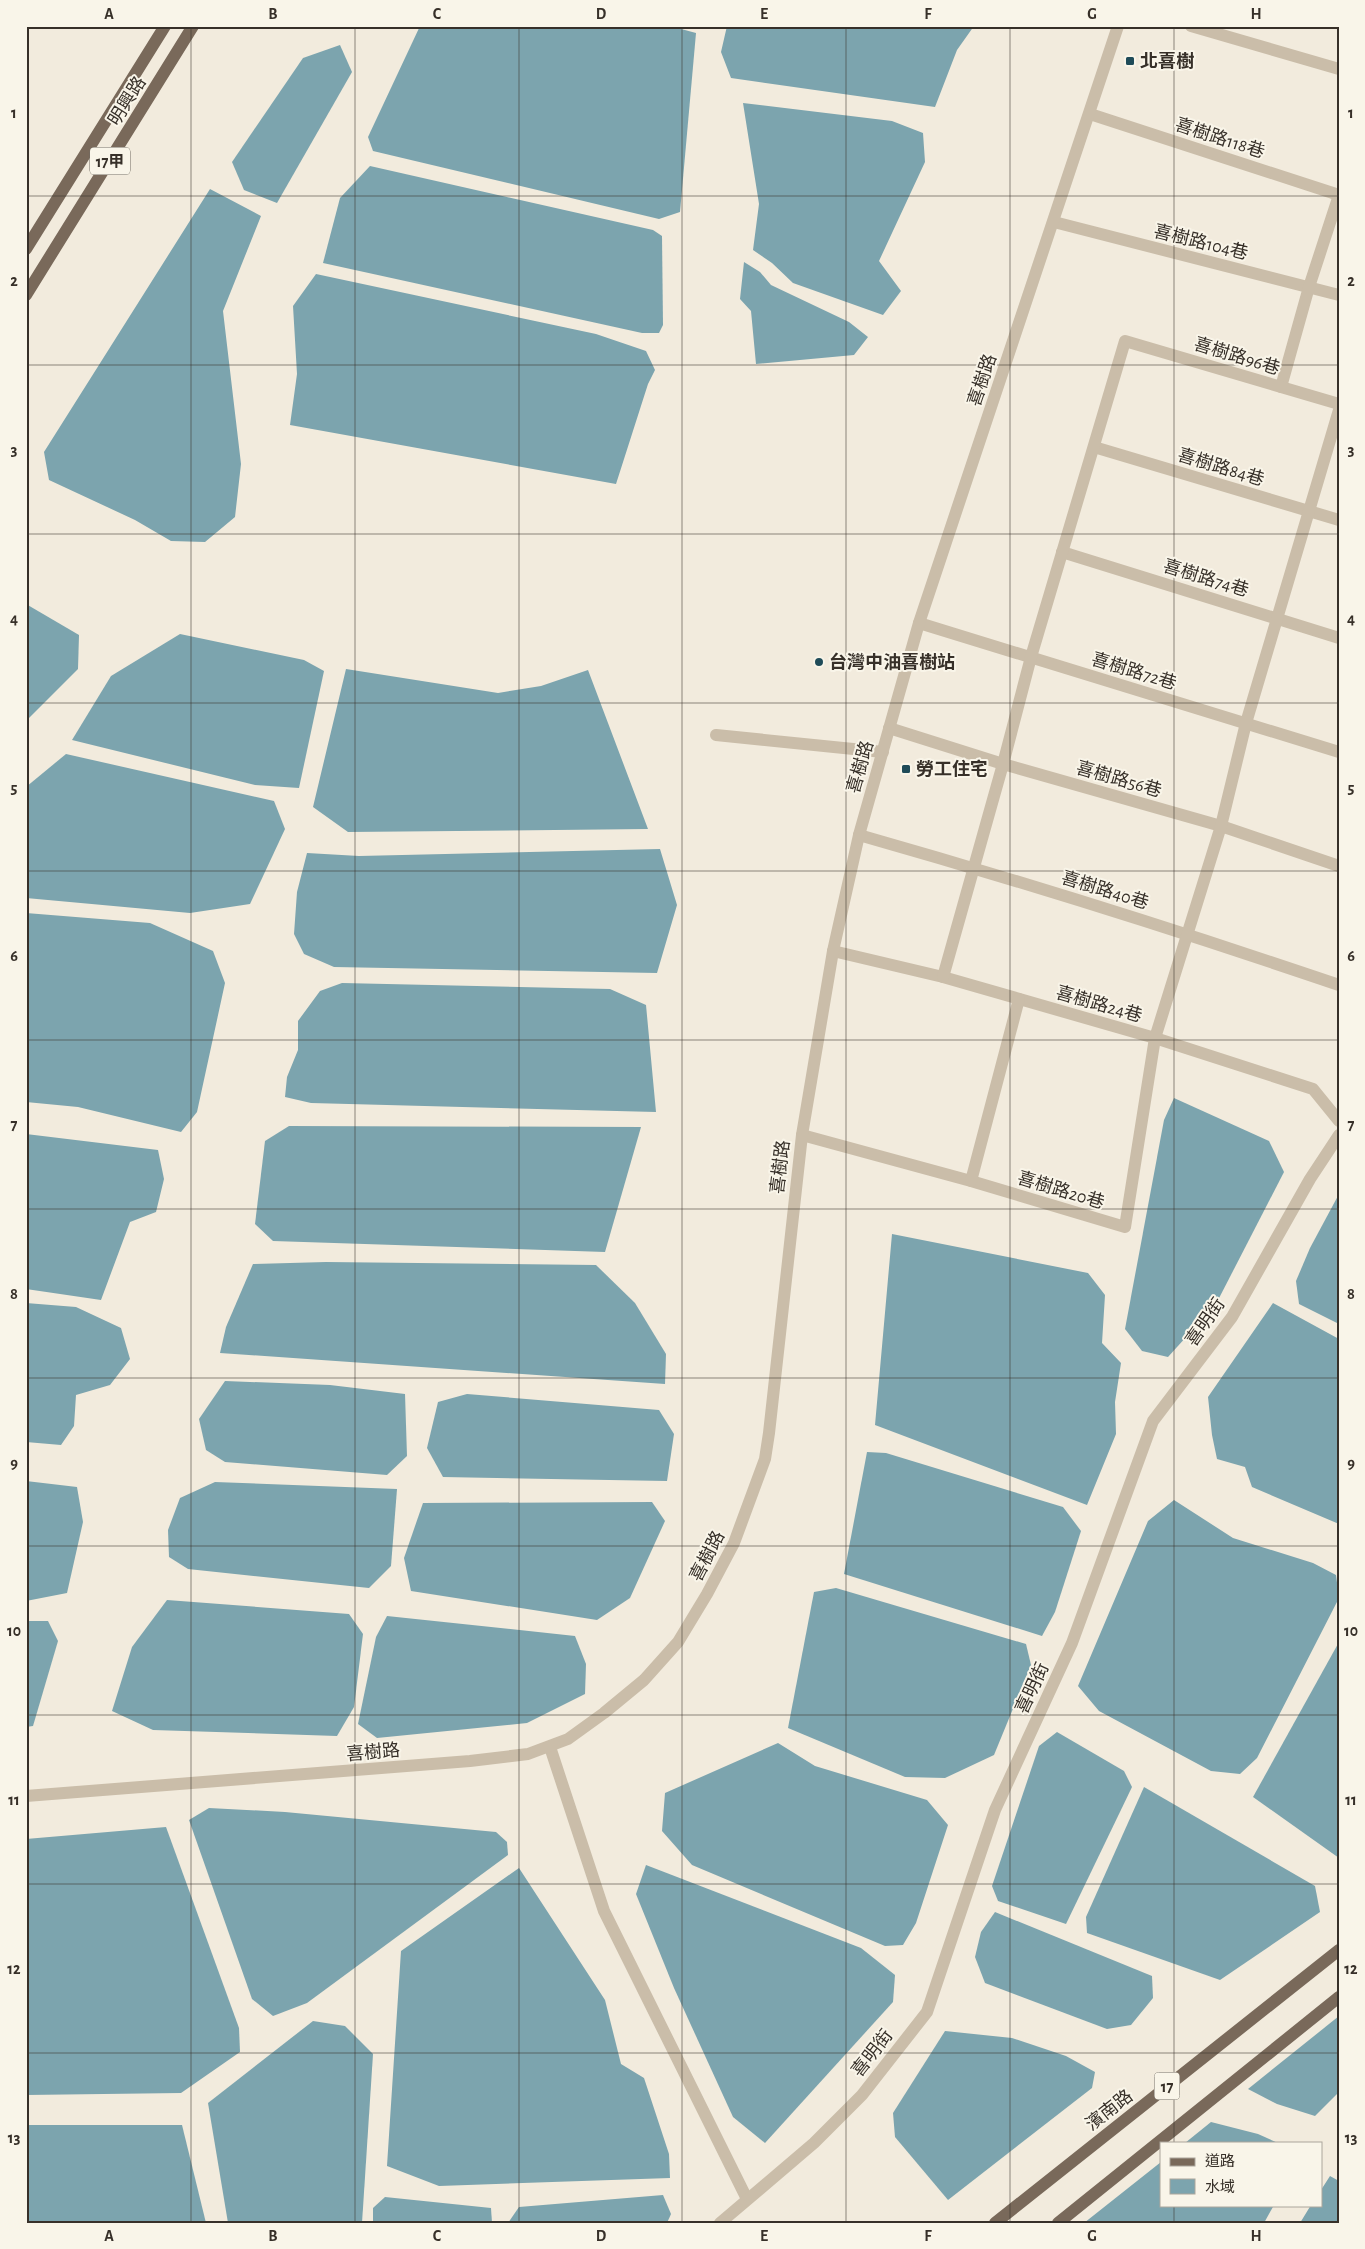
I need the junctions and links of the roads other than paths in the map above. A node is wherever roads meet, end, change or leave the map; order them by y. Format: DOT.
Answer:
graph roads {
  1 [pos="165,26"];
  2 [pos="194,26"];
  3 [pos="1118,26"];
  4 [pos="1191,26"];
  5 [pos="1339,69"];
  6 [pos="1090,114"];
  7 [pos="1339,195"];
  8 [pos="1054,222"];
  9 [pos="26,249"];
  10 [pos="1309,287"];
  11 [pos="26,295"];
  12 [pos="1339,295"];
  13 [pos="1280,387"];
  14 [pos="1339,404"];
  15 [pos="1339,410"];
  16 [pos="1094,447"];
  17 [pos="1309,511"];
  18 [pos="1339,520"];
  19 [pos="1062,552"];
  20 [pos="1277,618"];
  21 [pos="919,623"];
  22 [pos="1339,638"];
  23 [pos="1031,657"];
  24 [pos="1246,723"];
  25 [pos="890,728"];
  26 [pos="716,735"];
  27 [pos="883,752"];
  28 [pos="1339,752"];
  29 [pos="1003,764"];
  30 [pos="1221,826"];
  31 [pos="859,835"];
  32 [pos="1339,866"];
  33 [pos="973,868"];
  34 [pos="1188,934"];
  35 [pos="833,951"];
  36 [pos="943,977"];
  37 [pos="1339,985"];
  38 [pos="1020,999"];
  39 [pos="1155,1038"];
  40 [pos="1339,1121"];
  41 [pos="802,1135"];
  42 [pos="1339,1135"];
  43 [pos="971,1182"];
  44 [pos="550,1747"];
  45 [pos="26,1796"];
  46 [pos="1339,1950"];
  47 [pos="1339,1997"];
  48 [pos="746,2199"];
  49 [pos="720,2223"];
  50 [pos="995,2223"];
  51 [pos="1058,2223"];
  1 -- 9 [label="main road, 明興路 / 17甲"];
  2 -- 11 [label="main road, 明興路 / 17甲"];
  3 -- 6 [label="street, 喜樹路"];
  4 -- 5 [label="street"];
  6 -- 7 [label="street, 喜樹路118巷"];
  6 -- 8 [label="street, 喜樹路"];
  7 -- 10 [label="street"];
  8 -- 10 [label="street, 喜樹路104巷"];
  8 -- 21 [label="street, 喜樹路"];
  10 -- 12 [label="street, 喜樹路104巷"];
  10 -- 13 [label="street"];
  13 -- 14 [label="street, 喜樹路96巷"];
  13 -- 16 [label="street, 喜樹路96巷"];
  15 -- 17 [label="street"];
  16 -- 17 [label="street, 喜樹路84巷"];
  16 -- 19 [label="street"];
  17 -- 18 [label="street, 喜樹路84巷"];
  17 -- 20 [label="street"];
  19 -- 20 [label="street, 喜樹路74巷"];
  19 -- 23 [label="street"];
  20 -- 22 [label="street, 喜樹路74巷"];
  20 -- 24 [label="street"];
  21 -- 23 [label="street, 喜樹路72巷"];
  21 -- 25 [label="street, 喜樹路"];
  23 -- 24 [label="street, 喜樹路72巷"];
  23 -- 29 [label="street"];
  24 -- 28 [label="street, 喜樹路72巷"];
  24 -- 30 [label="street"];
  25 -- 27 [label="street, 喜樹路"];
  25 -- 29 [label="street, 喜樹路56巷"];
  26 -- 27 [label="street"];
  27 -- 31 [label="street, 喜樹路"];
  29 -- 30 [label="street, 喜樹路56巷"];
  29 -- 33 [label="street"];
  30 -- 32 [label="street, 喜樹路56巷"];
  30 -- 34 [label="street"];
  31 -- 33 [label="street, 喜樹路40巷"];
  31 -- 35 [label="street, 喜樹路"];
  33 -- 34 [label="street, 喜樹路40巷"];
  33 -- 36 [label="street"];
  34 -- 37 [label="street, 喜樹路40巷"];
  34 -- 39 [label="street"];
  35 -- 36 [label="street, 喜樹路24巷"];
  35 -- 41 [label="street, 喜樹路"];
  36 -- 38 [label="street, 喜樹路24巷"];
  38 -- 39 [label="street, 喜樹路24巷"];
  38 -- 43 [label="street"];
  39 -- 40 [label="street, 喜樹路24巷"];
  39 -- 43 [label="street, 喜樹路20巷"];
  41 -- 43 [label="street, 喜樹路20巷"];
  41 -- 44 [label="street, 喜樹路"];
  42 -- 48 [label="street, 喜明街"];
  44 -- 45 [label="street, 喜樹路"];
  44 -- 48 [label="street"];
  46 -- 50 [label="main road, 濱南路 / 17"];
  47 -- 51 [label="main road, 17"];
  48 -- 49 [label="street, 喜明街"];
}
